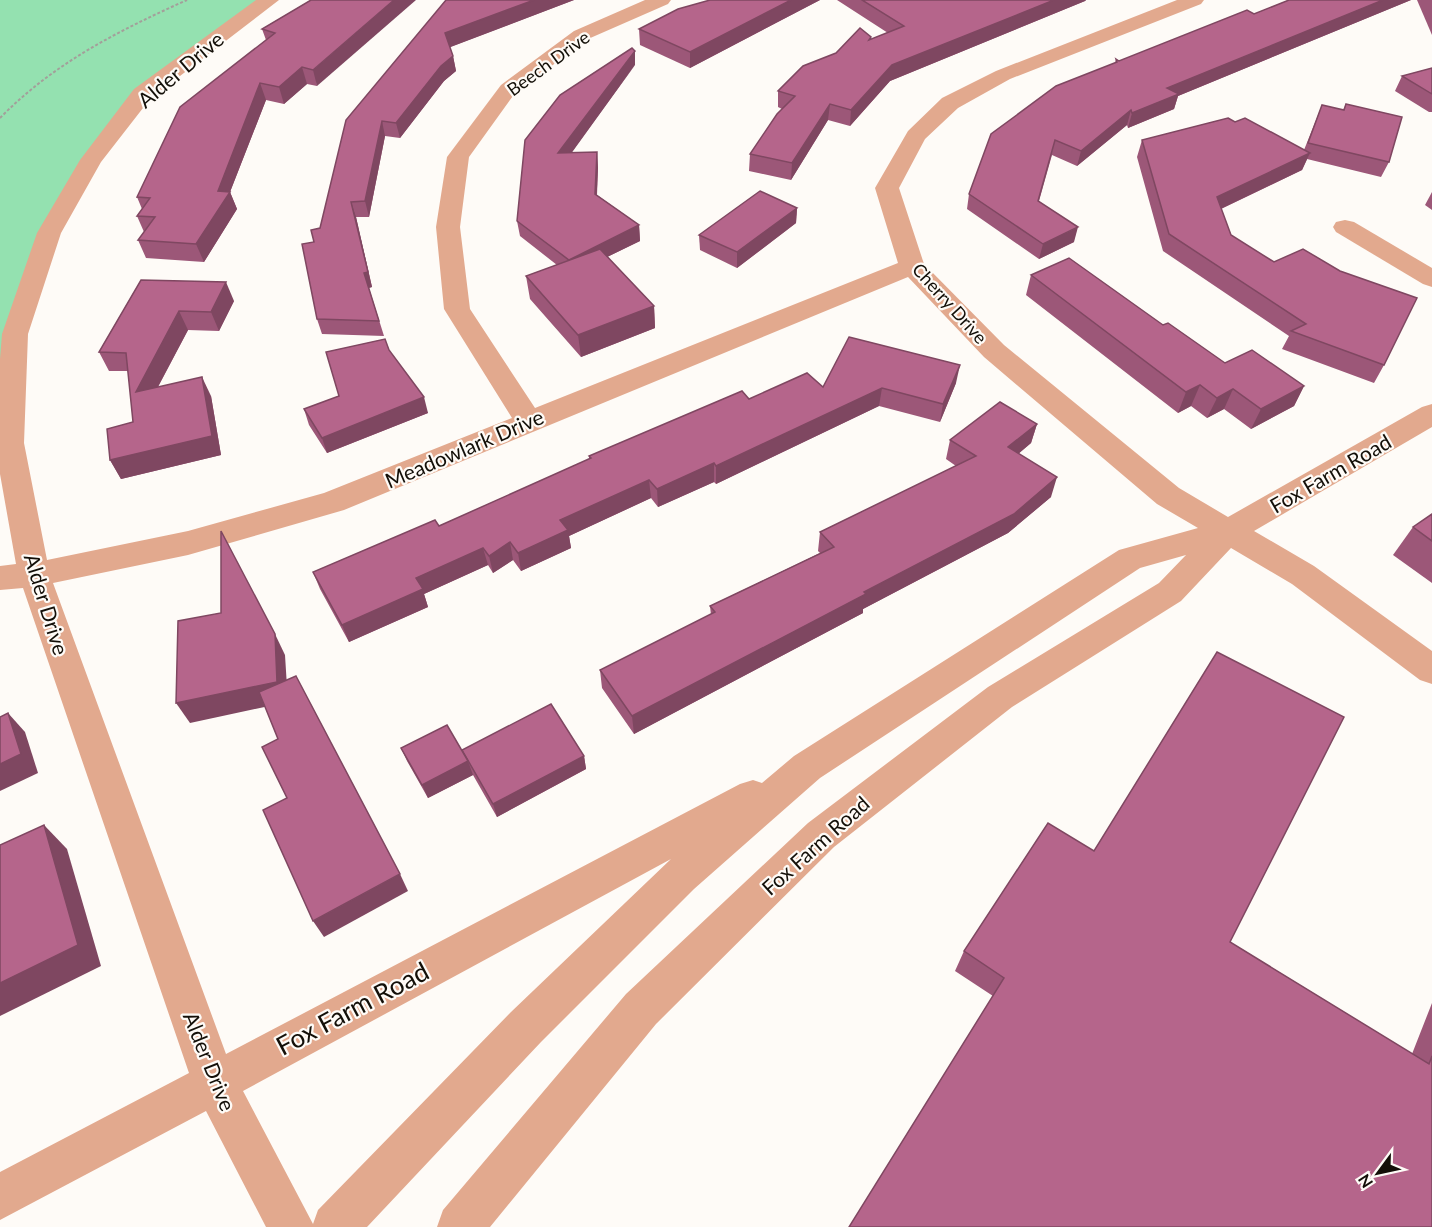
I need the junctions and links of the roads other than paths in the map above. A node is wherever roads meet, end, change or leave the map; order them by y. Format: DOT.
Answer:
graph roads {
  1 [pos="269,0"];
  2 [pos="661,0"];
  3 [pos="1194,0"];
  4 [pos="1345,227"];
  5 [pos="912,266"];
  6 [pos="1432,279"];
  7 [pos="1432,414"];
  8 [pos="529,421"];
  9 [pos="1228,531"];
  10 [pos="34,574"];
  11 [pos="0,578"];
  12 [pos="1432,670"];
  13 [pos="807,767"];
  14 [pos="214,1081"];
  15 [pos="0,1197"];
  16 [pos="291,1227"];
  17 [pos="335,1227"];
  18 [pos="460,1227"];
  1 -- 10 [label="street, Alder Drive"];
  2 -- 8 [label="street, Beech Drive"];
  3 -- 5 [label="street, Cherry Drive"];
  4 -- 6 [label="street"];
  5 -- 8 [label="street, Meadowlark Drive"];
  5 -- 9 [label="street, Cherry Drive"];
  7 -- 9 [label="street, Fox Farm Road"];
  8 -- 10 [label="street, Meadowlark Drive"];
  9 -- 12 [label="street, Cherry Drive"];
  9 -- 13 [label="street, Fox Farm Road"];
  9 -- 18 [label="street, Fox Farm Road"];
  10 -- 11 [label="street, Meadowlark Drive"];
  10 -- 14 [label="street, Alder Drive"];
  13 -- 14 [label="street, Fox Farm Road"];
  13 -- 17 [label="street, Fox Farm Road"];
  14 -- 15 [label="street, Fox Farm Road"];
  14 -- 16 [label="street, Alder Drive"];
}
